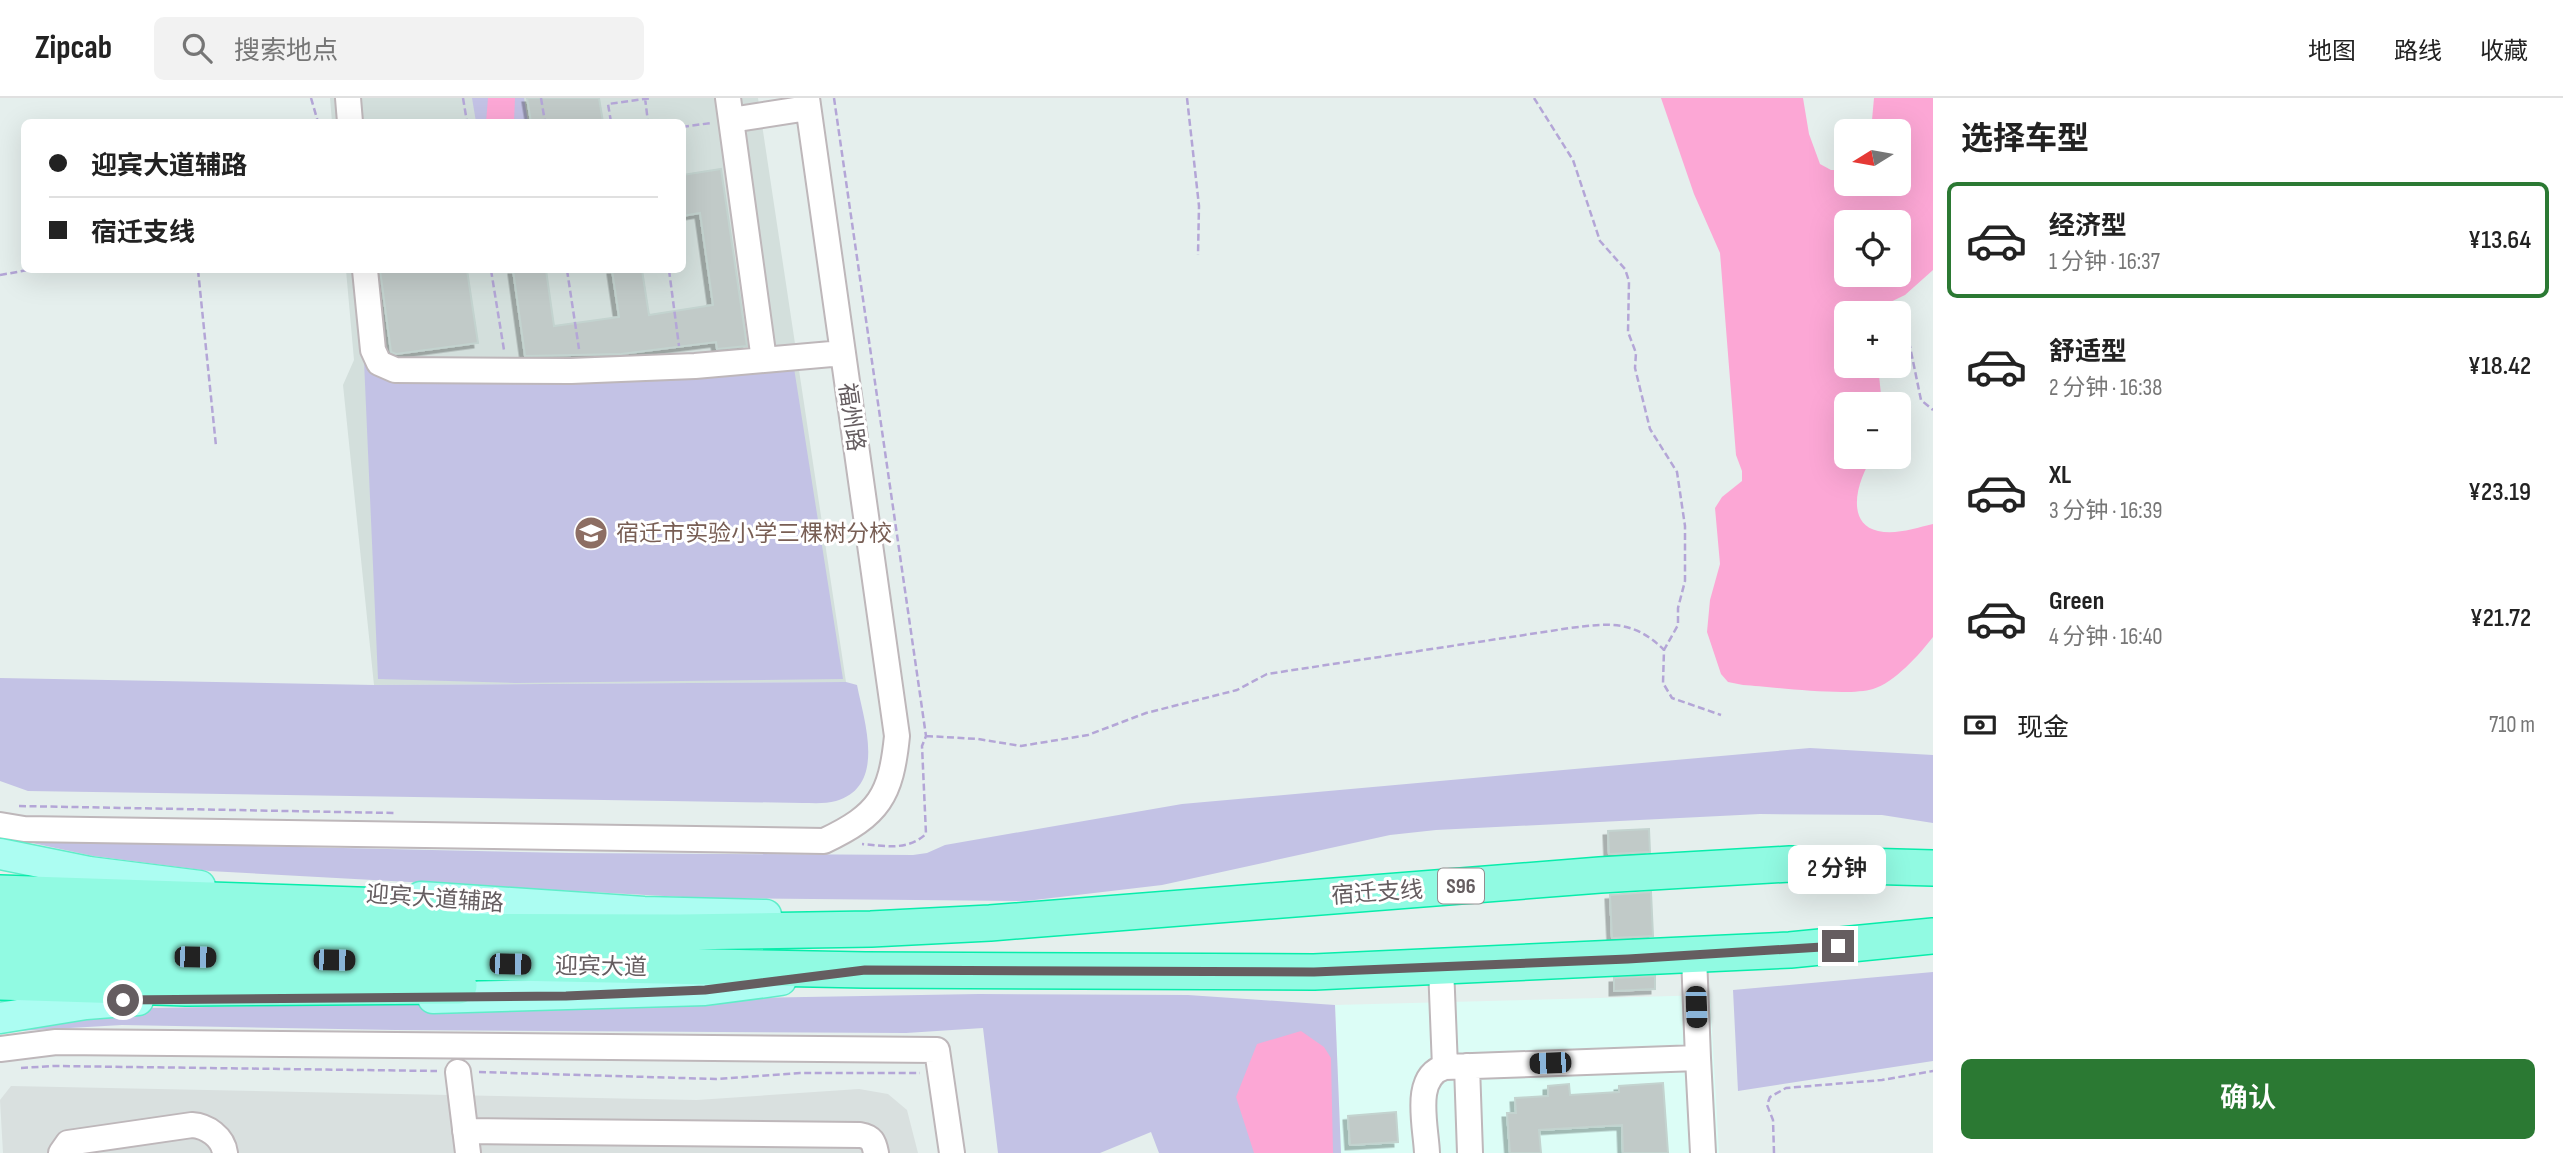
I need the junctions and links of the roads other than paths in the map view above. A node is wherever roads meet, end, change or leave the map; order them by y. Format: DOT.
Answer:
graph roads {
  1 [pos="348,98"];
  2 [pos="807,103"];
  3 [pos="730,109"];
  4 [pos="350,119"];
  5 [pos="365,273"];
  6 [pos="843,353"];
  7 [pos="764,360"];
  8 [pos="9,820"];
  9 [pos="0,854"];
  10 [pos="1933,868"];
  11 [pos="0,893"];
  12 [pos="0,923"];
  13 [pos="990,923"];
  14 [pos="871,929"];
  15 [pos="680,932"];
  16 [pos="1933,936"];
  17 [pos="0,953"];
  18 [pos="1694,956"];
  19 [pos="1441,967"];
  20 [pos="865,970"];
  21 [pos="0,982"];
  22 [pos="0,1018"];
  23 [pos="0,1050"];
  24 [pos="1698,1058"];
  25 [pos="1456,1067"];
  26 [pos="458,1072"];
  27 [pos="466,1142"];
  28 [pos="571,1143"];
  29 [pos="675,1143"];
  30 [pos="61,1153"];
  31 [pos="225,1153"];
  32 [pos="876,1153"];
  33 [pos="952,1153"];
  34 [pos="1427,1153"];
  35 [pos="1470,1153"];
  36 [pos="1703,1153"];
  1 -- 4 [label="street"];
  2 -- 3 [label="street"];
  2 -- 6 [label="street, 福州路"];
  3 -- 7 [label="street"];
  5 -- 7 [label="street"];
  6 -- 7 [label="street"];
  6 -- 8 [label="street, 福州路"];
  9 -- 14 [label="main road, 迎宾大道辅路"];
  10 -- 13 [label="highway, 宿迁支线 / S96"];
  11 -- 15 [label="highway"];
  12 -- 15 [label="highway, 迎宾大道"];
  13 -- 14 [label="highway, 迎宾大道"];
  14 -- 15 [label="highway, 迎宾大道"];
  16 -- 18 [label="highway"];
  17 -- 20 [label="highway, 迎宾大道"];
  18 -- 19 [label="highway"];
  18 -- 24 [label="street"];
  19 -- 20 [label="highway, 迎宾大道"];
  19 -- 25 [label="street"];
  20 -- 21 [label="highway"];
  20 -- 22 [label="main road"];
  23 -- 33 [label="street"];
  24 -- 25 [label="street"];
  24 -- 36 [label="street"];
  25 -- 34 [label="street"];
  25 -- 35 [label="street"];
  26 -- 27 [label="street"];
  27 -- 28 [label="street"];
  28 -- 29 [label="street"];
  29 -- 32 [label="street"];
  30 -- 31 [label="street"];
}
